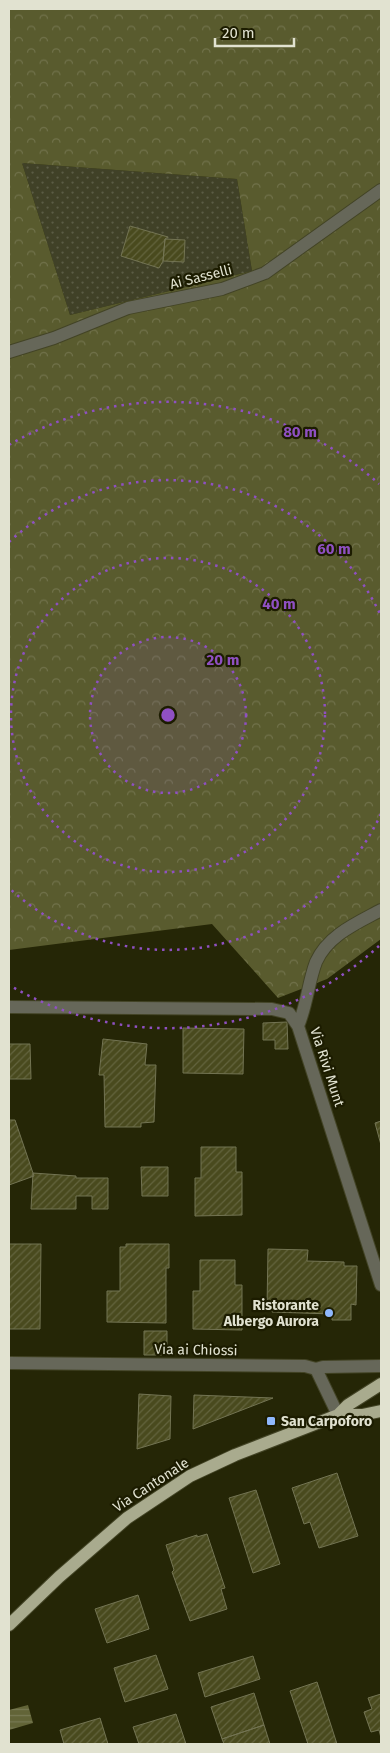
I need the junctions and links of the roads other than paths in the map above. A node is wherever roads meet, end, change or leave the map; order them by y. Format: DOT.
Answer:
graph roads {
  1 [pos="381,190"];
  2 [pos="9,352"];
  3 [pos="381,910"];
  4 [pos="9,1007"];
  5 [pos="298,1026"];
  6 [pos="381,1285"];
  7 [pos="9,1364"];
  8 [pos="381,1366"];
  9 [pos="316,1369"];
  10 [pos="381,1384"];
  11 [pos="381,1411"];
  12 [pos="338,1415"];
  13 [pos="9,1625"];
  1 -- 2 [label="street, Ai Sasselli"];
  3 -- 5 [label="street"];
  4 -- 5 [label="street, Via Rivi Munt"];
  5 -- 6 [label="street, Via Rivi Munt"];
  7 -- 9 [label="street, Via ai Chiossi"];
  8 -- 9 [label="street, Via ai Chiossi"];
  9 -- 12 [label="street"];
  10 -- 12 [label="main road, Via Cantonale"];
  11 -- 12 [label="main road, Via Cantonale"];
  12 -- 13 [label="main road, Via Cantonale"];
}
